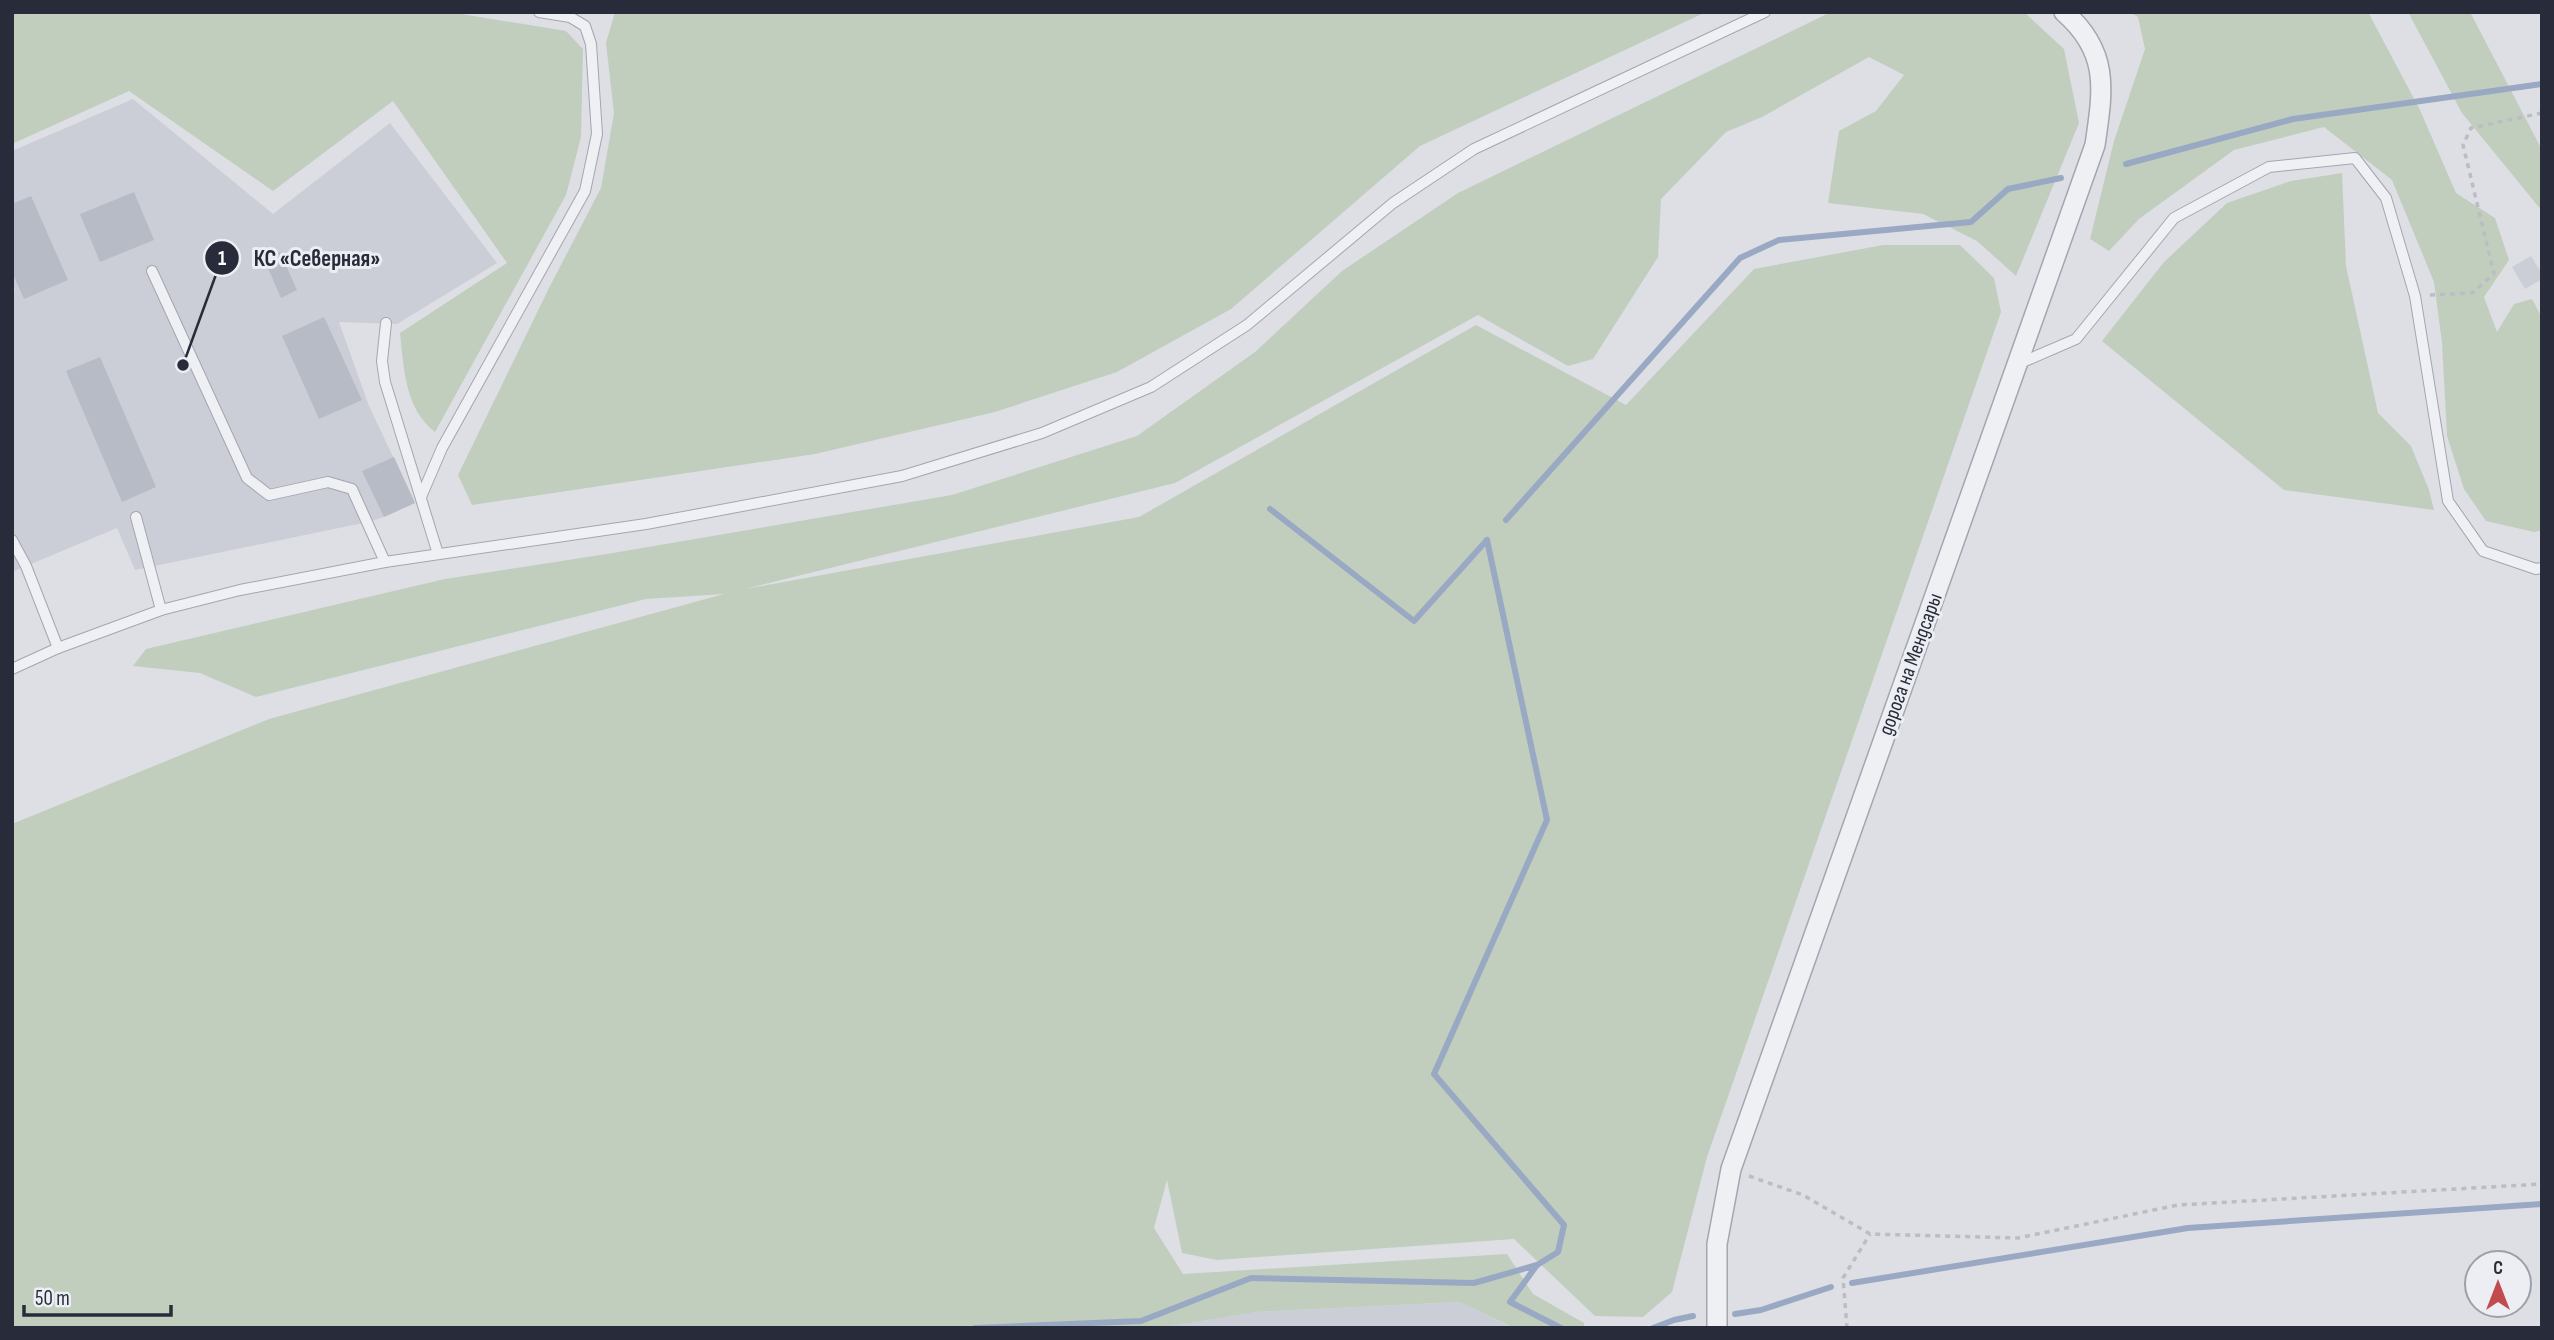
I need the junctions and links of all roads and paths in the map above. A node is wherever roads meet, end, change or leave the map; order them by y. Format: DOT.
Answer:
graph roads {
  1 [pos="539,12"];
  2 [pos="1765,12"];
  3 [pos="2064,12"];
  4 [pos="2542,113"];
  5 [pos="152,271"];
  6 [pos="2415,296"];
  7 [pos="386,323"];
  8 [pos="2017,364"];
  9 [pos="421,497"];
  10 [pos="136,517"];
  11 [pos="12,540"];
  12 [pos="438,554"];
  13 [pos="385,562"];
  14 [pos="2542,568"];
  15 [pos="161,610"];
  16 [pos="58,648"];
  17 [pos="12,669"];
  18 [pos="1731,1169"];
  19 [pos="2542,1184"];
  20 [pos="1870,1234"];
  21 [pos="1717,1328"];
  22 [pos="1847,1328"];
  1 -- 9 [label="lane"];
  2 -- 12 [label="lane"];
  3 -- 8 [label="street, дорога на Мендсары"];
  4 -- 6 [label="path"];
  5 -- 13 [label="lane"];
  6 -- 8 [label="lane"];
  6 -- 14 [label="lane"];
  7 -- 9 [label="lane"];
  8 -- 18 [label="street, дорога на Мендсары"];
  9 -- 12 [label="lane"];
  10 -- 15 [label="lane"];
  11 -- 16 [label="lane"];
  12 -- 13 [label="lane"];
  13 -- 15 [label="lane"];
  15 -- 16 [label="lane"];
  16 -- 17 [label="lane"];
  18 -- 20 [label="path"];
  18 -- 21 [label="street, дорога на Мендсары"];
  19 -- 20 [label="path"];
  20 -- 22 [label="path"];
}
